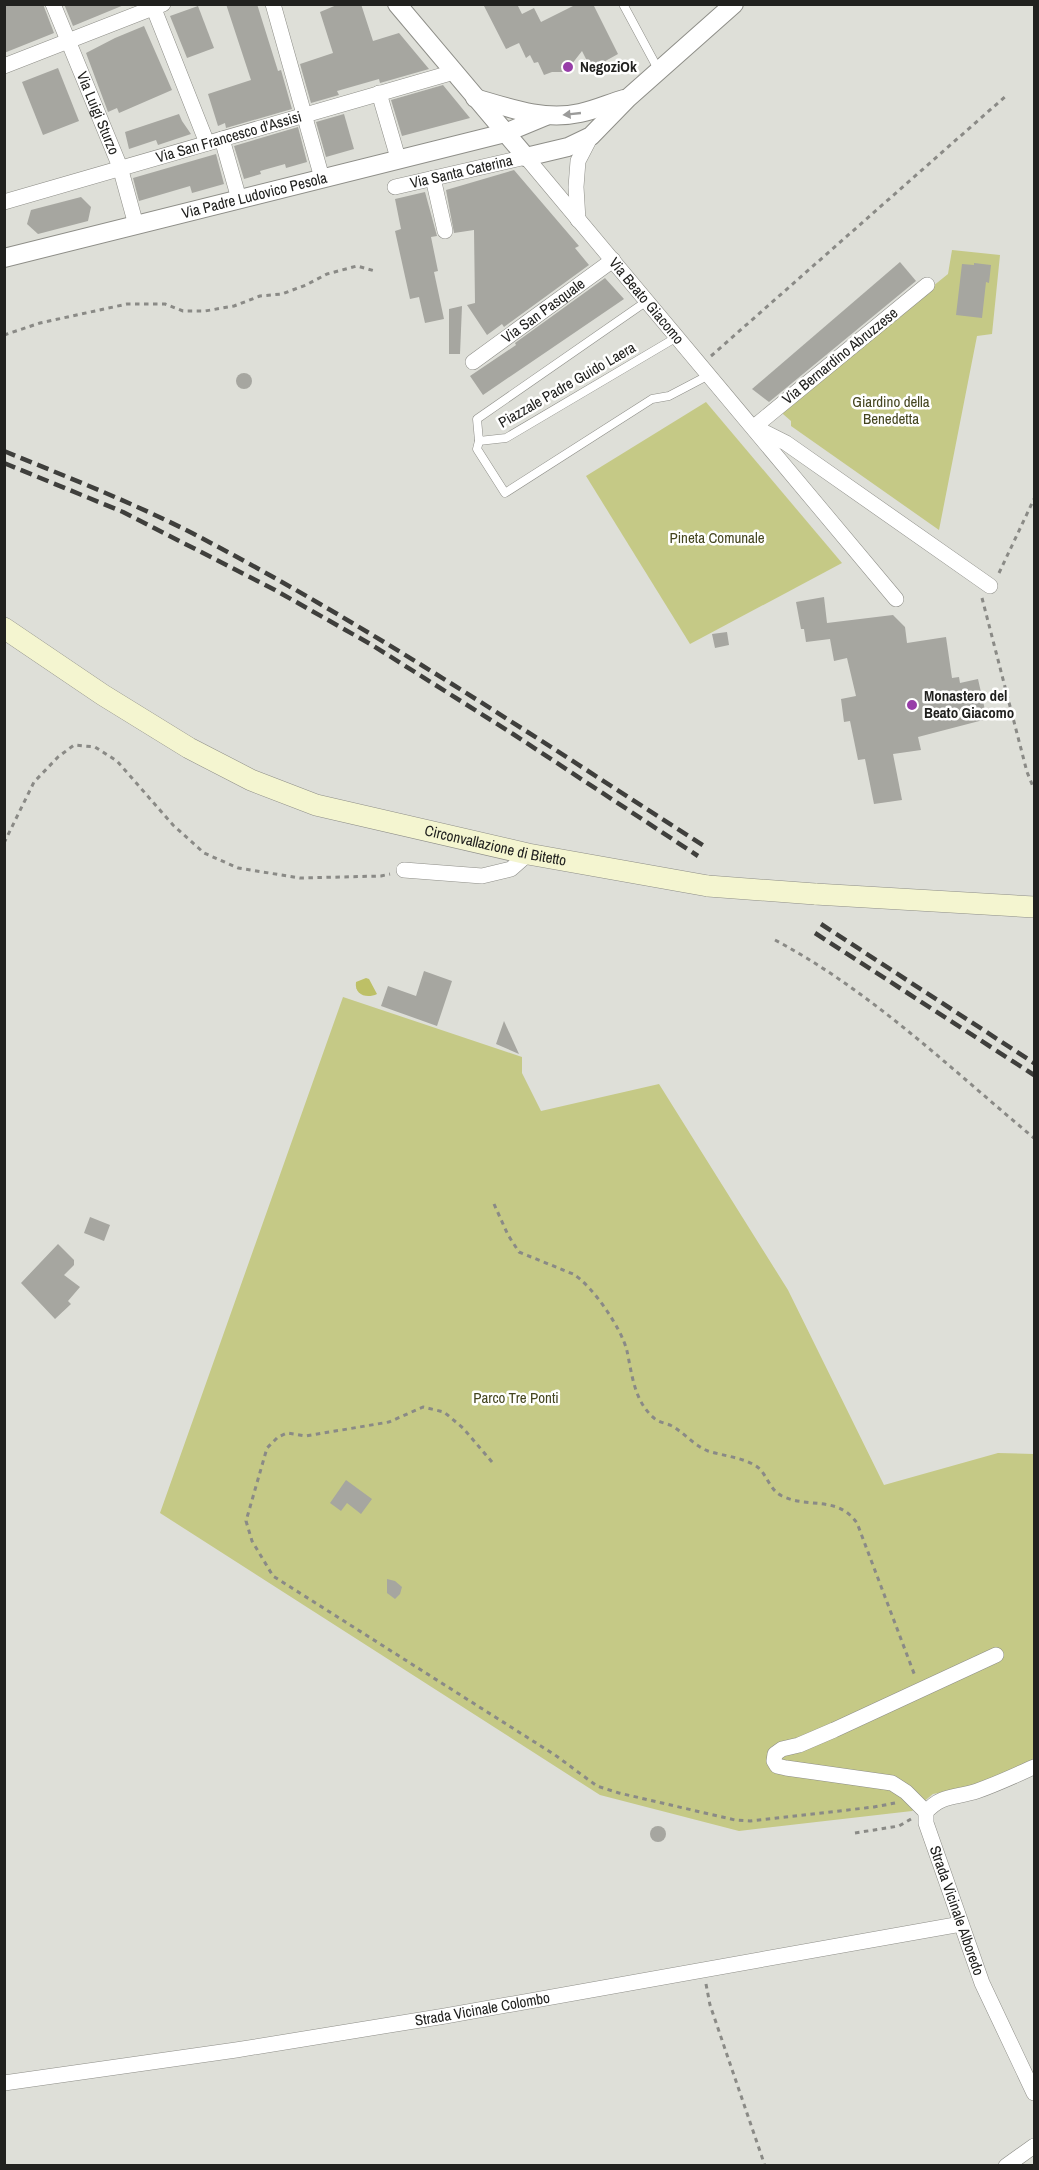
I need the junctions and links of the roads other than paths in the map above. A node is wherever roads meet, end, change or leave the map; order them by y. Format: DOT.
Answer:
graph roads {
  1 [pos="53,4"];
  2 [pos="273,4"];
  3 [pos="397,4"];
  4 [pos="623,4"];
  5 [pos="734,4"];
  6 [pos="156,6"];
  7 [pos="68,41"];
  8 [pos="4,66"];
  9 [pos="658,71"];
  10 [pos="454,72"];
  11 [pos="379,93"];
  12 [pos="475,98"];
  13 [pos="628,98"];
  14 [pos="304,114"];
  15 [pos="546,116"];
  16 [pos="505,133"];
  17 [pos="591,136"];
  18 [pos="214,141"];
  19 [pos="525,157"];
  20 [pos="398,159"];
  21 [pos="120,167"];
  22 [pos="322,178"];
  23 [pos="433,178"];
  24 [pos="395,187"];
  25 [pos="239,198"];
  26 [pos="4,202"];
  27 [pos="578,220"];
  28 [pos="135,225"];
  29 [pos="446,231"];
  30 [pos="4,258"];
  31 [pos="613,260"];
  32 [pos="927,285"];
  33 [pos="647,301"];
  34 [pos="677,337"];
  35 [pos="473,362"];
  36 [pos="705,370"];
  37 [pos="754,428"];
  38 [pos="480,441"];
  39 [pos="986,592"];
  40 [pos="896,599"];
  41 [pos="4,628"];
  42 [pos="528,854"];
  43 [pos="404,870"];
  44 [pos="1035,907"];
  45 [pos="996,1655"];
  46 [pos="1035,1767"];
  47 [pos="926,1812"];
  48 [pos="960,1924"];
  49 [pos="4,2083"];
  50 [pos="1035,2093"];
  51 [pos="1035,2146"];
  52 [pos="1006,2166"];
  1 -- 7 [label="street, Via Luigi Sturzo"];
  2 -- 14 [label="street"];
  3 -- 10 [label="street, Via Beato Giacomo"];
  4 -- 9 [label="lane"];
  5 -- 9 [label="street"];
  6 -- 7 [label="street"];
  6 -- 18 [label="street"];
  7 -- 8 [label="street"];
  7 -- 21 [label="street, Via Luigi Sturzo"];
  9 -- 13 [label="street"];
  10 -- 11 [label="street, Via San Francesco d'Assisi"];
  10 -- 12 [label="street, Via Beato Giacomo"];
  11 -- 14 [label="street, Via San Francesco d'Assisi"];
  11 -- 20 [label="street"];
  12 -- 15 [label="street"];
  12 -- 16 [label="street, Via Beato Giacomo"];
  13 -- 15 [label="street, one-way"];
  13 -- 17 [label="street"];
  14 -- 18 [label="street, Via San Francesco d'Assisi"];
  14 -- 22 [label="street"];
  15 -- 16 [label="street, Via Padre Ludovico Pesola"];
  16 -- 19 [label="street, Via Beato Giacomo"];
  16 -- 20 [label="street, Via Padre Ludovico Pesola"];
  17 -- 19 [label="street"];
  17 -- 27 [label="street"];
  18 -- 21 [label="street, Via San Francesco d'Assisi"];
  18 -- 25 [label="street"];
  19 -- 23 [label="street, Via Santa Caterina"];
  19 -- 27 [label="street, Via Beato Giacomo"];
  20 -- 22 [label="street, Via Padre Ludovico Pesola"];
  21 -- 26 [label="street, Via San Francesco d'Assisi"];
  21 -- 28 [label="street, Via Luigi Sturzo"];
  22 -- 25 [label="street, Via Padre Ludovico Pesola"];
  23 -- 24 [label="street, Via Santa Caterina"];
  23 -- 29 [label="street"];
  25 -- 28 [label="street, Via Padre Ludovico Pesola"];
  27 -- 31 [label="street, Via Beato Giacomo"];
  28 -- 30 [label="street, Via Padre Ludovico Pesola"];
  31 -- 33 [label="street, Via Beato Giacomo"];
  31 -- 35 [label="street, Via San Pasquale"];
  32 -- 37 [label="street, Via Bernardino Abruzzese"];
  33 -- 34 [label="street, Via Beato Giacomo"];
  33 -- 38 [label="lane, Piazzale Padre Guido Laera"];
  34 -- 36 [label="street, Via Beato Giacomo"];
  34 -- 38 [label="lane, Piazzale Padre Guido Laera"];
  36 -- 37 [label="street, Via Beato Giacomo"];
  36 -- 38 [label="lane"];
  37 -- 39 [label="street"];
  37 -- 40 [label="street, Via Beato Giacomo"];
  41 -- 42 [label="main road, Circonvallazione di Bitetto"];
  42 -- 43 [label="street"];
  42 -- 44 [label="main road, Circonvallazione di Bitetto, bridge"];
  45 -- 47 [label="street"];
  46 -- 47 [label="street"];
  47 -- 48 [label="street, Strada Vicinale Alboredo"];
  48 -- 49 [label="street, Strada Vicinale Colombo"];
  48 -- 50 [label="street, Strada Vicinale Alboredo"];
  51 -- 52 [label="street"];
}
